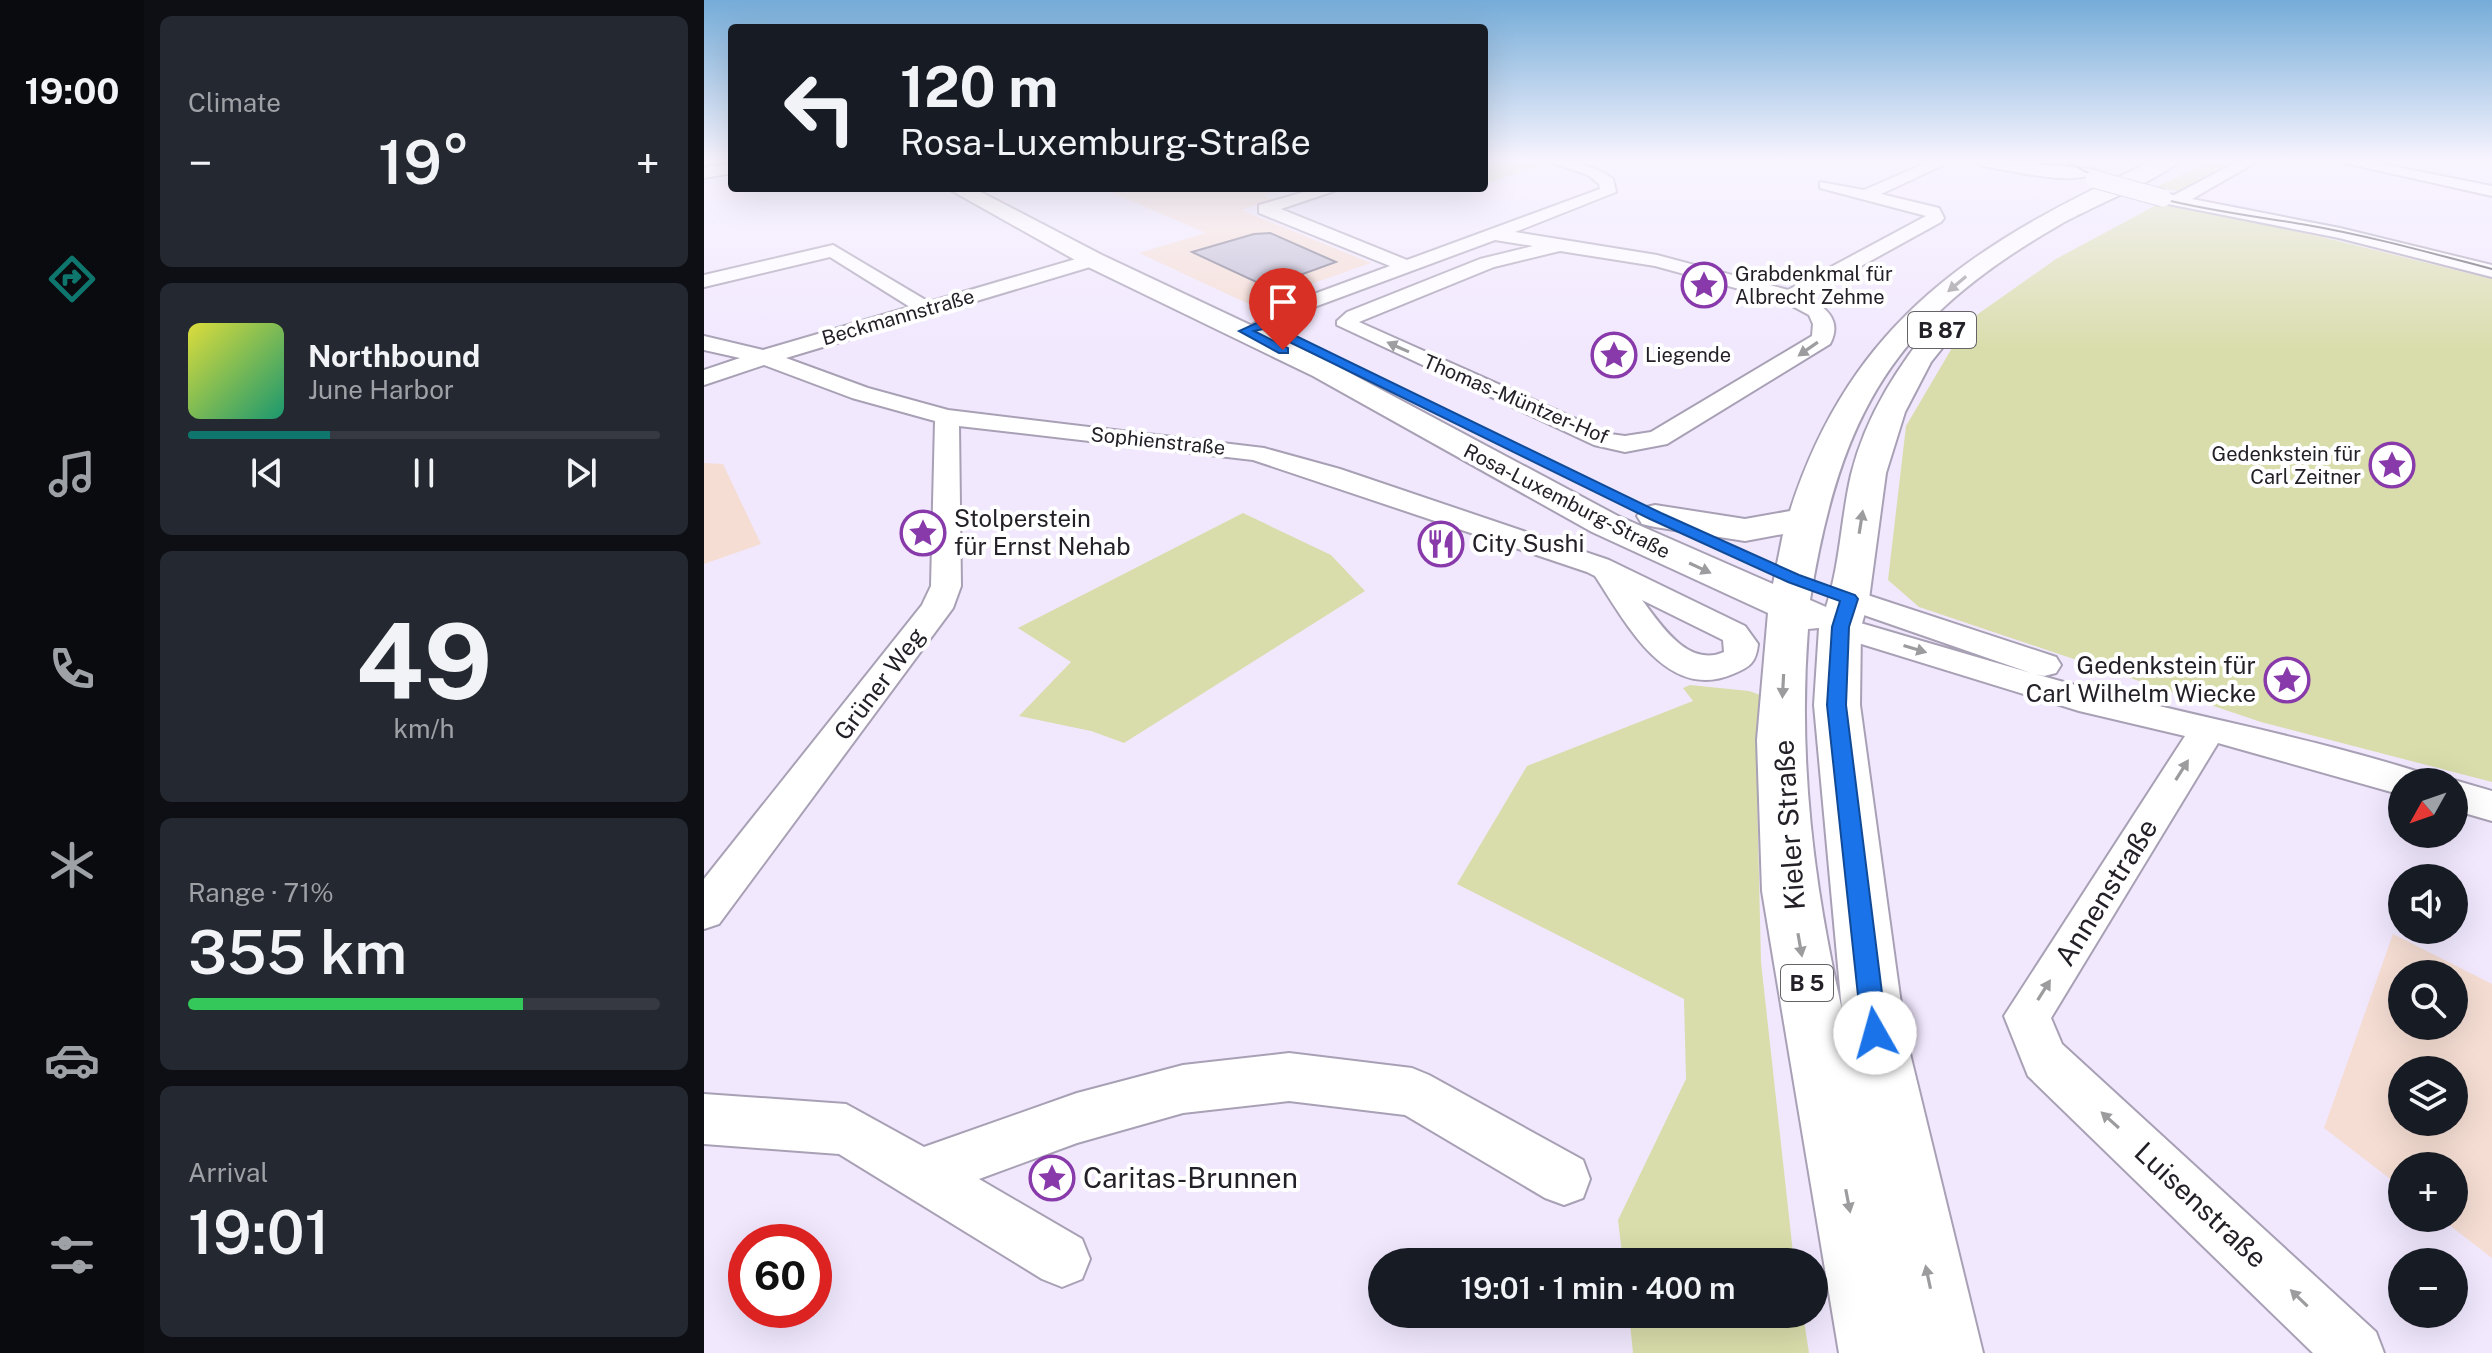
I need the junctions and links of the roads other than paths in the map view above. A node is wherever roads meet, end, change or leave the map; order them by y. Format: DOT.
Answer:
graph roads {
  1 [pos="1032,224"];
  2 [pos="1043,224"];
  3 [pos="1302,224"];
  4 [pos="1525,224"];
  5 [pos="1924,224"];
  6 [pos="2046,224"];
  7 [pos="2068,224"];
  8 [pos="2297,224"];
  9 [pos="1497,235"];
  10 [pos="1553,247"];
  11 [pos="1106,260"];
  12 [pos="1406,266"];
  13 [pos="2492,268"];
  14 [pos="704,281"];
  15 [pos="1790,297"];
  16 [pos="927,309"];
  17 [pos="1254,328"];
  18 [pos="704,343"];
  19 [pos="764,357"];
  20 [pos="704,378"];
  21 [pos="947,417"];
  22 [pos="1655,516"];
  23 [pos="1807,519"];
  24 [pos="1605,569"];
  25 [pos="1790,594"];
  26 [pos="1845,613"];
  27 [pos="2209,728"];
  28 [pos="2388,777"];
  29 [pos="2468,799"];
  30 [pos="2492,806"];
  31 [pos="704,911"];
  32 [pos="2045,1060"];
  33 [pos="704,1119"];
  34 [pos="924,1173"];
  35 [pos="1564,1179"];
  36 [pos="1062,1259"];
  37 [pos="1877,1353"];
  38 [pos="1945,1353"];
  39 [pos="2355,1353"];
  1 -- 11 [label="main road, Rosa-Luxemburg-Straße"];
  2 -- 11 [label="main road, Rosa-Luxemburg-Straße"];
  3 -- 12 [label="street"];
  4 -- 9 [label="street"];
  5 -- 15 [label="street"];
  6 -- 23 [label="main road, B 87, one-way"];
  26 -- 7 [label="main road, B 87, one-way"];
  8 -- 13 [label="street"];
  9 -- 10 [label="street, Thomas-Müntzer-Hof"];
  9 -- 12 [label="street"];
  9 -- 17 [label="street"];
  10 -- 15 [label="street, Thomas-Müntzer-Hof"];
  15 -- 10 [label="street, Thomas-Müntzer-Hof, one-way"];
  11 -- 16 [label="street, Beckmannstraße"];
  11 -- 17 [label="main road, Rosa-Luxemburg-Straße"];
  12 -- 17 [label="street"];
  14 -- 16 [label="street"];
  16 -- 19 [label="street, Beckmannstraße"];
  17 -- 22 [label="main road, Rosa-Luxemburg-Straße"];
  17 -- 25 [label="main road, Rosa-Luxemburg-Straße, one-way"];
  18 -- 19 [label="street, Sophienstraße"];
  19 -- 20 [label="street, Beckmannstraße"];
  19 -- 21 [label="street, Sophienstraße"];
  21 -- 24 [label="street, Sophienstraße"];
  21 -- 31 [label="street, Grüner Weg"];
  22 -- 23 [label="main road"];
  22 -- 25 [label="main road, Rosa-Luxemburg-Straße"];
  23 -- 25 [label="main road, B 87"];
  24 -- 24 [label="street, Sophienstraße"];
  25 -- 26 [label="main road, Rosa-Luxemburg-Straße"];
  25 -- 37 [label="main road, Kieler Straße / B 5, one-way"];
  26 -- 27 [label="street"];
  38 -- 26 [label="main road, B 5, one-way"];
  27 -- 28 [label="street"];
  32 -- 27 [label="street, Annenstraße, one-way"];
  29 -- 30 [label="street"];
  39 -- 32 [label="street, Luisenstraße, one-way"];
  33 -- 34 [label="street"];
  34 -- 35 [label="street"];
  34 -- 36 [label="street"];
}
